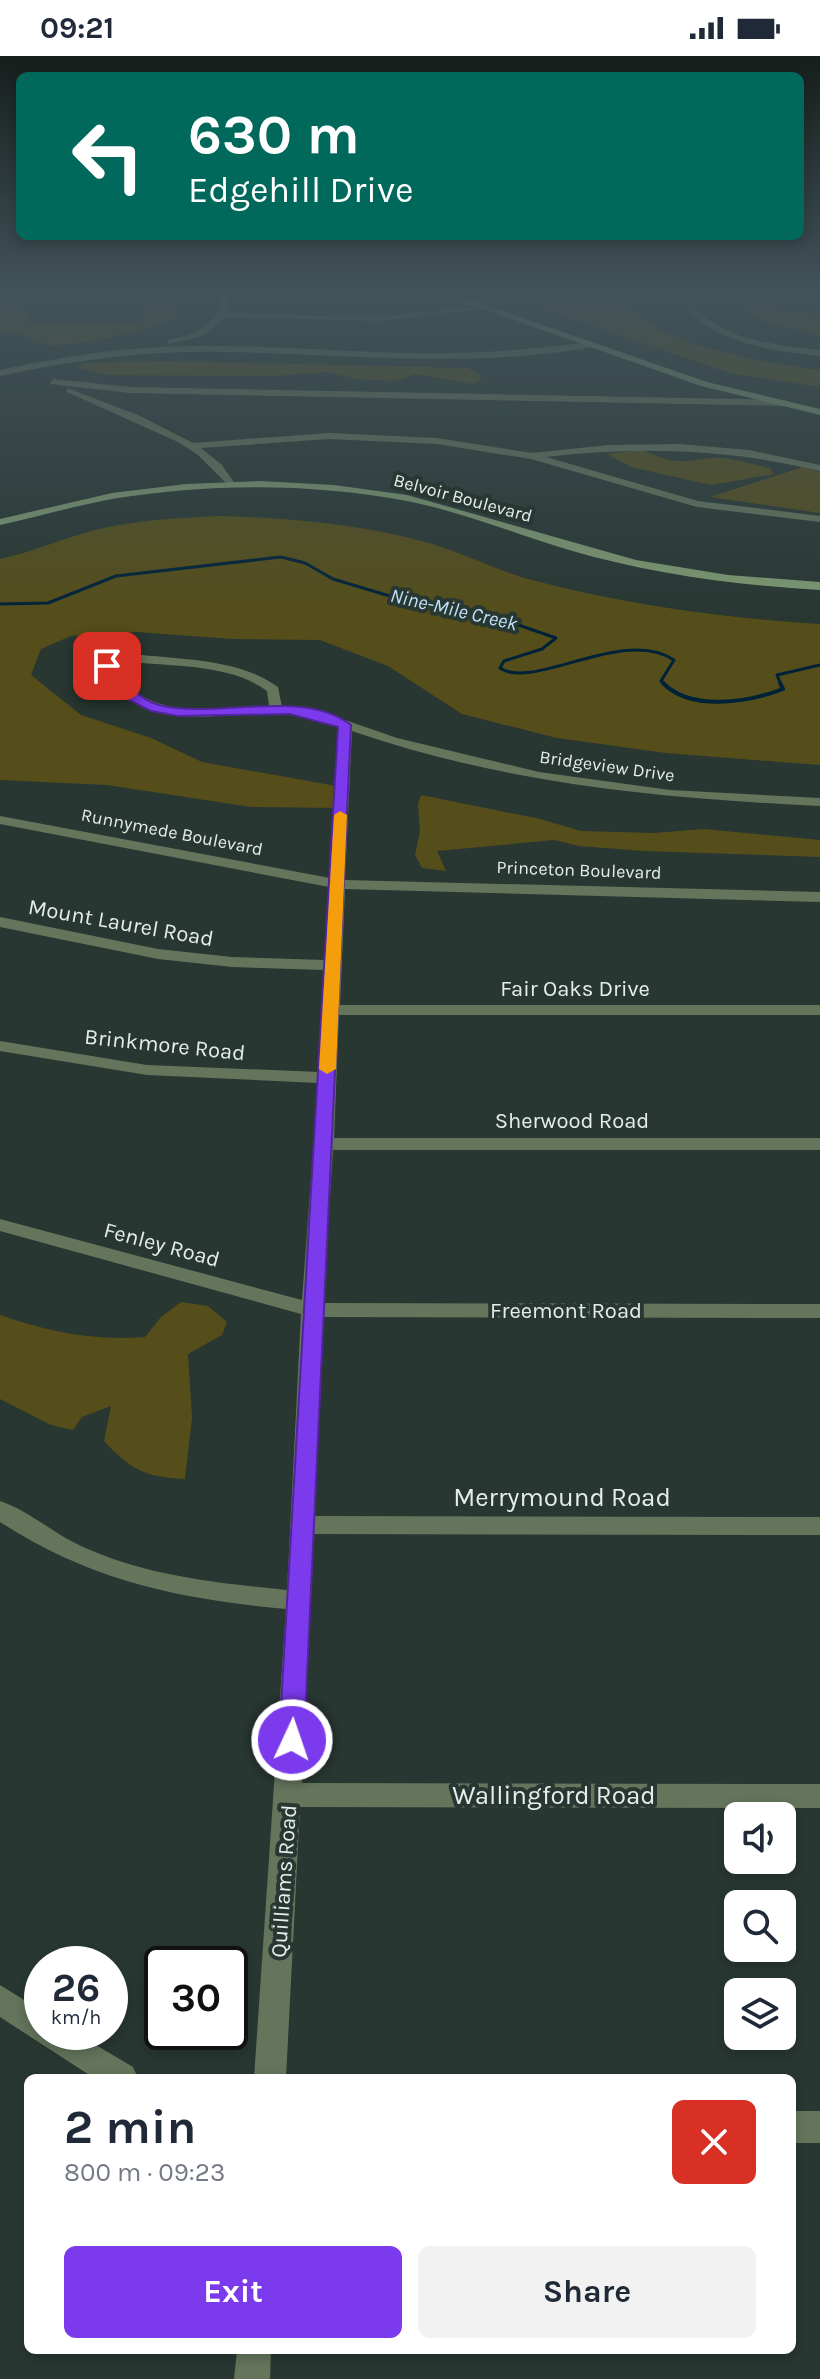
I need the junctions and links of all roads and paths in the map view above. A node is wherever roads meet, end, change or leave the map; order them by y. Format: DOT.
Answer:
graph roads {
  1 [pos="95,401"];
  2 [pos="719,401"];
  3 [pos="778,401"];
  4 [pos="785,403"];
  5 [pos="820,412"];
  6 [pos="193,446"];
  7 [pos="532,456"];
  8 [pos="820,468"];
  9 [pos="230,484"];
  10 [pos="820,519"];
  11 [pos="0,522"];
  12 [pos="820,586"];
  13 [pos="276,710"];
  14 [pos="345,725"];
  15 [pos="393,741"];
  16 [pos="356,749"];
  17 [pos="820,802"];
  18 [pos="0,820"];
  19 [pos="337,884"];
  20 [pos="820,897"];
  21 [pos="0,922"];
  22 [pos="332,965"];
  23 [pos="331,1010"];
  24 [pos="820,1010"];
  25 [pos="0,1046"];
  26 [pos="327,1078"];
  27 [pos="324,1144"];
  28 [pos="820,1144"];
  29 [pos="0,1225"];
  30 [pos="312,1310"];
  31 [pos="820,1311"];
  32 [pos="0,1510"];
  33 [pos="303,1525"];
  34 [pos="820,1526"];
  35 [pos="299,1601"];
  36 [pos="289,1795"];
  37 [pos="820,1796"];
  38 [pos="0,1999"];
  39 [pos="24,2016"];
  40 [pos="76,2050"];
  41 [pos="116,2074"];
  42 [pos="270,2074"];
  43 [pos="796,2127"];
  44 [pos="820,2127"];
  45 [pos="254,2354"];
  46 [pos="252,2379"];
  1 -- 6 [label="street"];
  2 -- 4 [label="street"];
  3 -- 4 [label="street"];
  4 -- 5 [label="street"];
  6 -- 7 [label="street"];
  6 -- 9 [label="street"];
  7 -- 8 [label="street"];
  7 -- 10 [label="street"];
  9 -- 11 [label="street, Belvoir Boulevard"];
  9 -- 12 [label="street, Belvoir Boulevard"];
  13 -- 13 [label="street, Bridgeview Drive"];
  13 -- 14 [label="street, Bridgeview Drive"];
  14 -- 15 [label="street, Bridgeview Drive"];
  14 -- 16 [label="street, Quilliams Road"];
  15 -- 16 [label="street, Bridgeview Drive"];
  15 -- 17 [label="street, Bridgeview Drive"];
  16 -- 19 [label="street, Quilliams Road"];
  18 -- 19 [label="street, Runnymede Boulevard"];
  19 -- 20 [label="street, Princeton Boulevard"];
  19 -- 22 [label="street, Quilliams Road"];
  21 -- 22 [label="street, Mount Laurel Road"];
  22 -- 23 [label="street, Quilliams Road"];
  23 -- 24 [label="street, Fair Oaks Drive"];
  23 -- 26 [label="street, Quilliams Road"];
  25 -- 26 [label="street, Brinkmore Road"];
  26 -- 27 [label="street, Quilliams Road"];
  27 -- 28 [label="street, Sherwood Road"];
  27 -- 30 [label="street, Quilliams Road"];
  29 -- 30 [label="street, Fenley Road"];
  30 -- 31 [label="street, Freemont Road"];
  30 -- 33 [label="street, Quilliams Road"];
  32 -- 35 [label="street"];
  33 -- 34 [label="street, Merrymound Road"];
  33 -- 35 [label="street, Quilliams Road"];
  35 -- 36 [label="street, Quilliams Road"];
  36 -- 37 [label="street, Wallingford Road"];
  36 -- 42 [label="street, Quilliams Road"];
  38 -- 39 [label="street"];
  40 -- 41 [label="street"];
  43 -- 44 [label="street"];
  45 -- 46 [label="street"];
}
